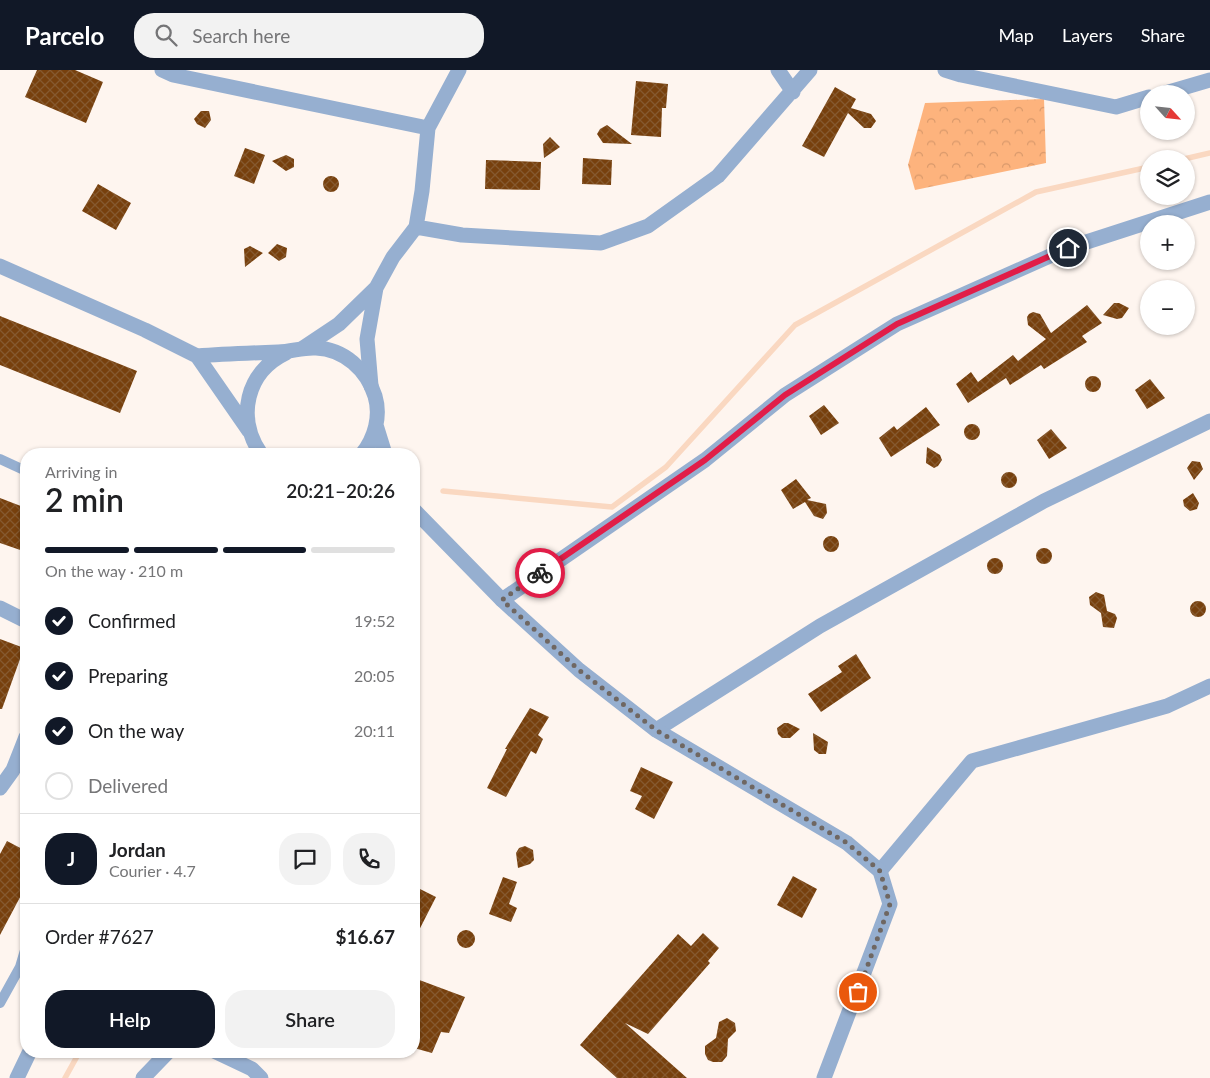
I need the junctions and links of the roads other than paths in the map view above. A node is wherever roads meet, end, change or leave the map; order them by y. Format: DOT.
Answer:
graph roads {
  1 [pos="162,70"];
  2 [pos="460,70"];
  3 [pos="778,70"];
  4 [pos="810,70"];
  5 [pos="945,70"];
  6 [pos="1210,80"];
  7 [pos="1193,85"];
  8 [pos="793,92"];
  9 [pos="1140,100"];
  10 [pos="428,128"];
  11 [pos="1210,202"];
  12 [pos="416,227"];
  13 [pos="0,266"];
  14 [pos="376,288"];
  15 [pos="297,350"];
  16 [pos="197,356"];
  17 [pos="371,386"];
  18 [pos="1210,421"];
  19 [pos="376,425"];
  20 [pos="255,445"];
  21 [pos="366,448"];
  22 [pos="383,448"];
  23 [pos="0,459"];
  24 [pos="20,468"];
  25 [pos="420,516"];
  26 [pos="502,600"];
  27 [pos="0,608"];
  28 [pos="20,618"];
  29 [pos="1210,686"];
  30 [pos="656,730"];
  31 [pos="20,752"];
  32 [pos="0,788"];
  33 [pos="880,871"];
  34 [pos="20,966"];
  35 [pos="0,1003"];
  36 [pos="26,1058"];
  37 [pos="162,1058"];
  38 [pos="229,1058"];
  39 [pos="16,1078"];
  40 [pos="143,1078"];
  41 [pos="261,1078"];
  42 [pos="824,1078"];
  1 -- 10 [label="street"];
  2 -- 10 [label="street"];
  3 -- 8 [label="street"];
  4 -- 8 [label="street"];
  5 -- 9 [label="street"];
  6 -- 7 [label="street"];
  8 -- 12 [label="street"];
  10 -- 12 [label="street"];
  11 -- 26 [label="street"];
  12 -- 14 [label="street"];
  13 -- 16 [label="street"];
  14 -- 15 [label="street"];
  14 -- 17 [label="street"];
  15 -- 16 [label="street"];
  15 -- 17 [label="street"];
  15 -- 20 [label="street"];
  16 -- 20 [label="street"];
  17 -- 19 [label="street"];
  18 -- 30 [label="street"];
  19 -- 21 [label="street"];
  19 -- 22 [label="street"];
  23 -- 24 [label="lane"];
  25 -- 26 [label="street"];
  26 -- 30 [label="street"];
  27 -- 28 [label="street"];
  29 -- 33 [label="street"];
  30 -- 33 [label="street"];
  31 -- 32 [label="street"];
  33 -- 42 [label="street"];
  34 -- 35 [label="lane"];
  36 -- 39 [label="street"];
  37 -- 40 [label="street"];
  38 -- 41 [label="street"];
}
